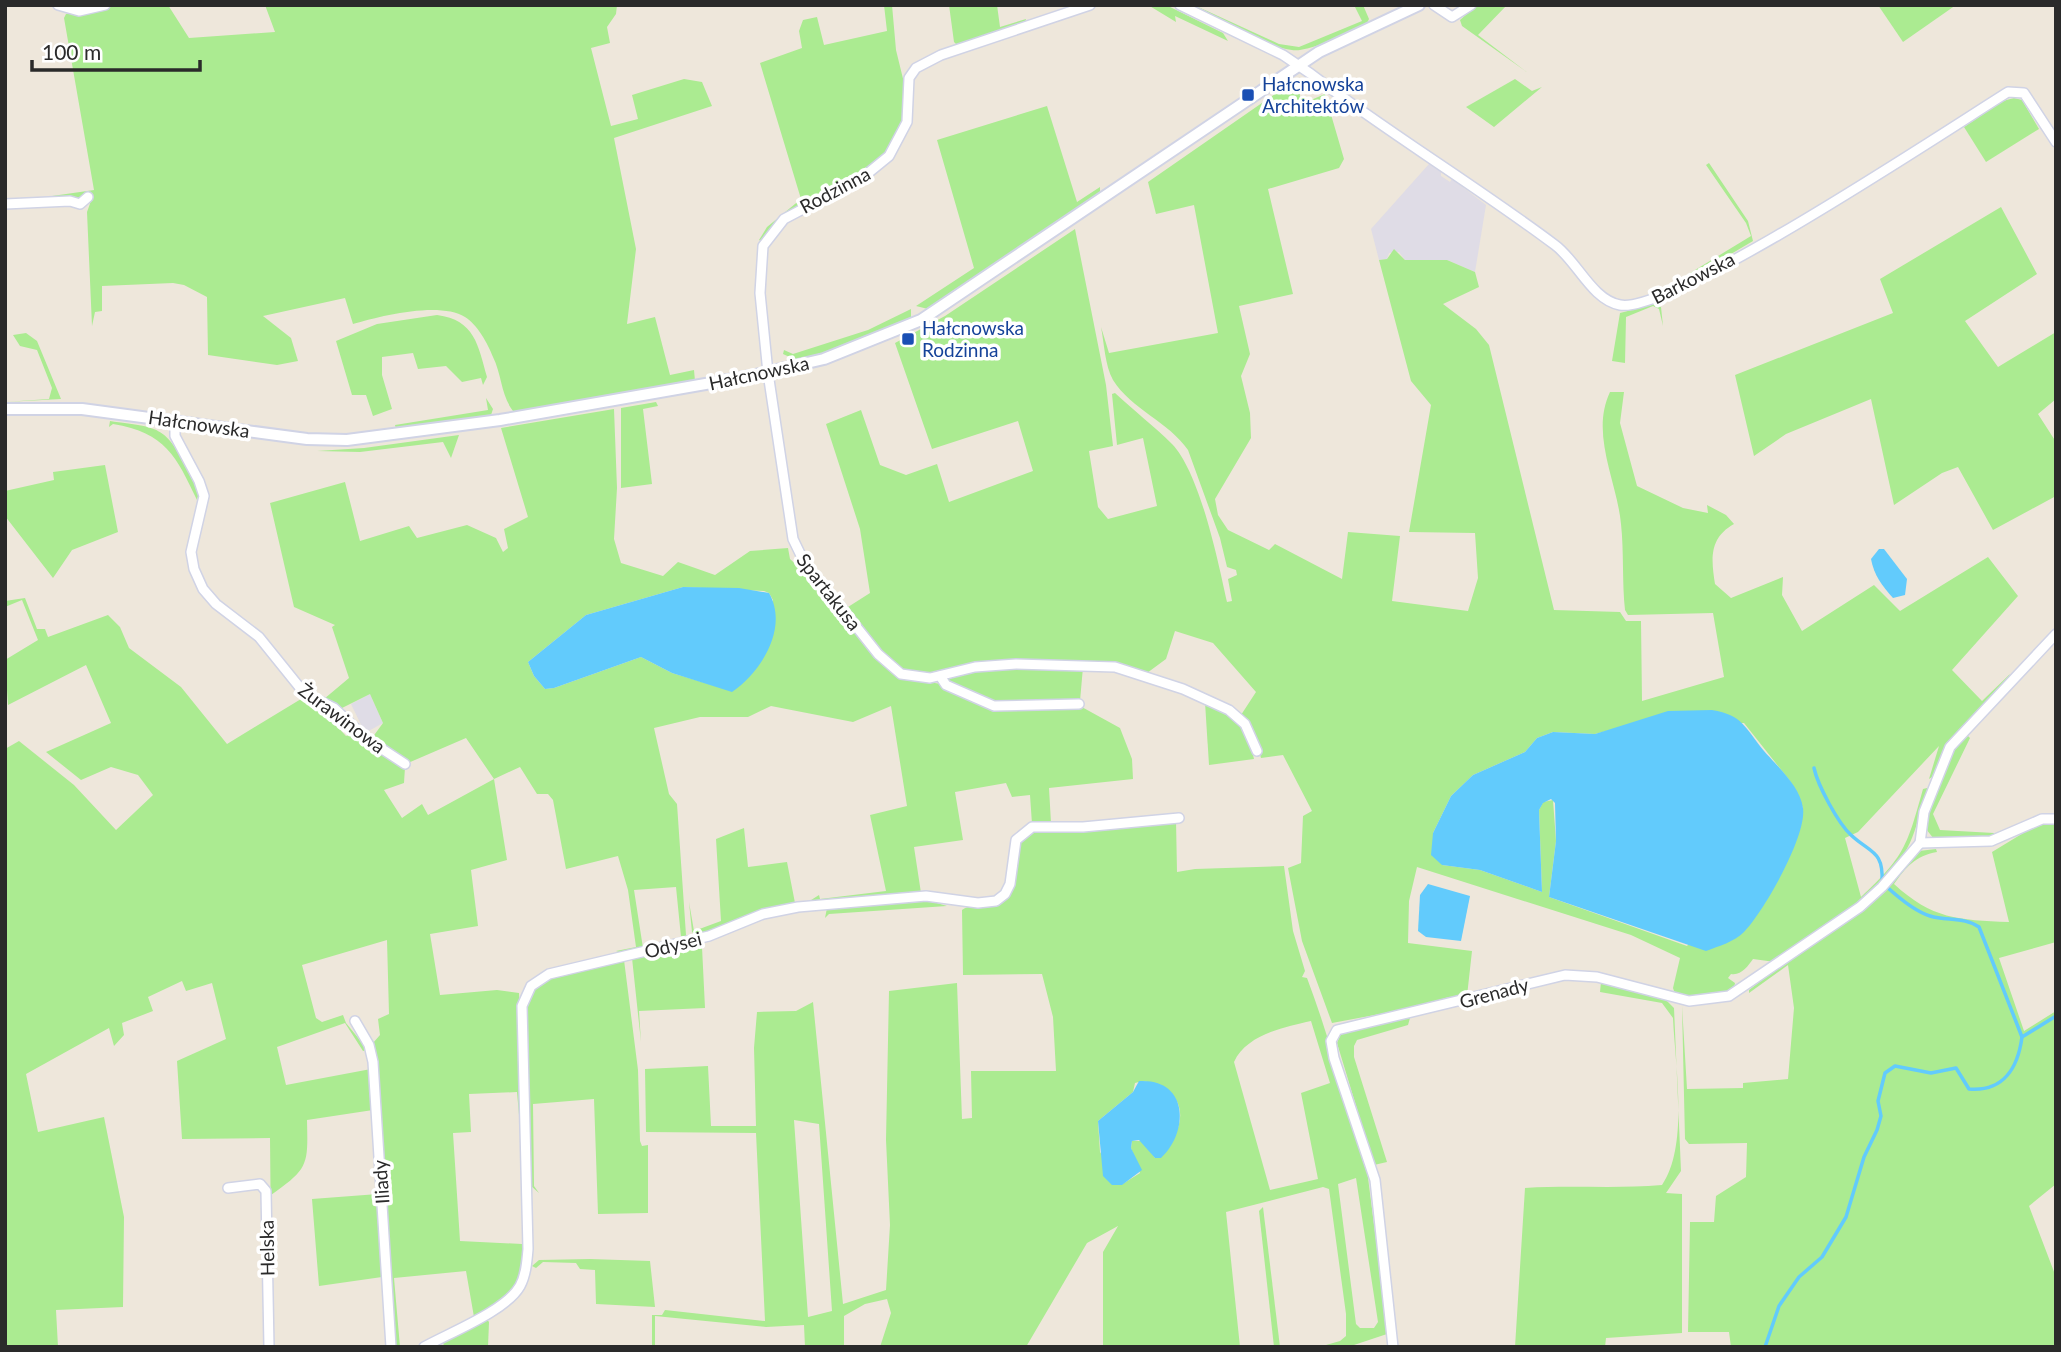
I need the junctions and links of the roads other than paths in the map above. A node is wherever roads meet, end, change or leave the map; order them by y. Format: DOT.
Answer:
graph roads {
  1 [pos="58,5"];
  2 [pos="105,5"];
  3 [pos="1090,5"];
  4 [pos="1180,5"];
  5 [pos="1419,5"];
  6 [pos="1434,5"];
  7 [pos="1471,5"];
  8 [pos="1299,66"];
  9 [pos="2056,142"];
  10 [pos="88,197"];
  11 [pos="5,204"];
  12 [pos="768,373"];
  13 [pos="5,409"];
  14 [pos="175,421"];
  15 [pos="2056,634"];
  16 [pos="940,676"];
  17 [pos="1079,704"];
  18 [pos="1257,751"];
  19 [pos="405,764"];
  20 [pos="1179,818"];
  21 [pos="2056,819"];
  22 [pos="1920,843"];
  23 [pos="355,1021"];
  24 [pos="228,1188"];
  25 [pos="269,1347"];
  26 [pos="391,1347"];
  27 [pos="424,1347"];
  28 [pos="1394,1347"];
  1 -- 2 [label="street"];
  3 -- 12 [label="street, Rodzinna"];
  4 -- 8 [label="street"];
  5 -- 8 [label="street, Hałcnowska"];
  6 -- 7 [label="street"];
  8 -- 9 [label="street, Barkowska"];
  8 -- 12 [label="street, Hałcnowska"];
  10 -- 11 [label="street"];
  12 -- 14 [label="street, Hałcnowska"];
  12 -- 16 [label="street, Spartakusa"];
  13 -- 14 [label="street, Hałcnowska"];
  14 -- 19 [label="street, Żurawinowa"];
  15 -- 22 [label="street"];
  16 -- 17 [label="street, Spartakusa"];
  16 -- 18 [label="street, Spartakusa"];
  20 -- 27 [label="street, Odysei"];
  21 -- 22 [label="street"];
  22 -- 28 [label="street, Grenady"];
  23 -- 26 [label="street, Iliady"];
  24 -- 25 [label="street, Helska"];
}
